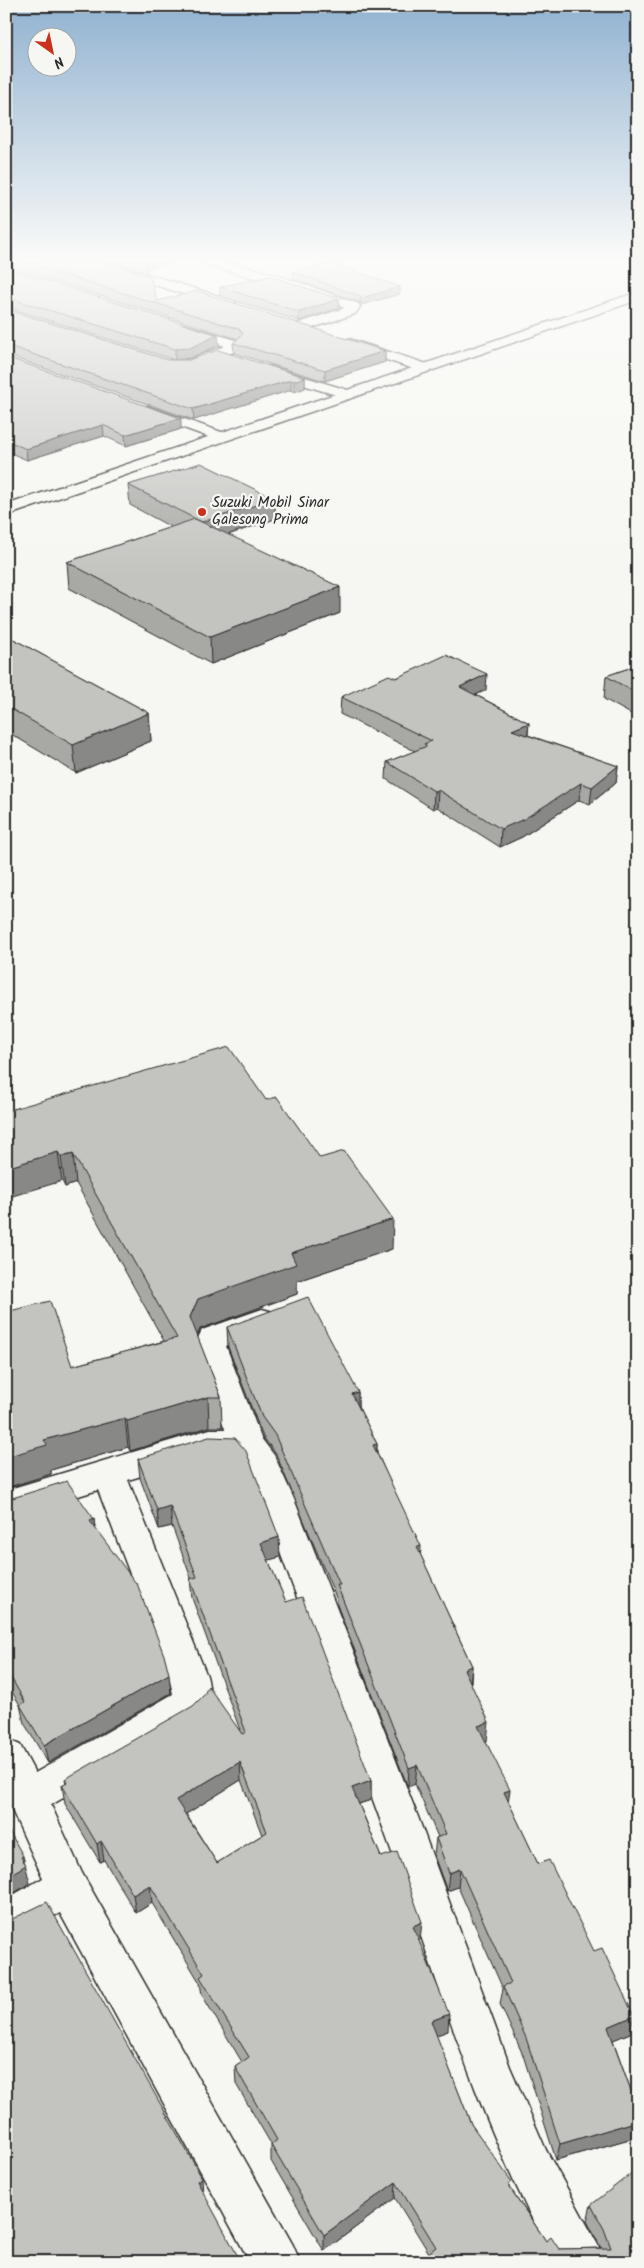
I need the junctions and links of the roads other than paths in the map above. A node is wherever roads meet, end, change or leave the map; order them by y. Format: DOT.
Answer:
graph roads {
  1 [pos="260,367"];
  2 [pos="422,367"];
  3 [pos="428,367"];
  4 [pos="425,368"];
  5 [pos="348,395"];
  6 [pos="135,406"];
  7 [pos="222,437"];
  8 [pos="6,511"];
  9 [pos="292,1308"];
  10 [pos="247,1444"];
  11 [pos="108,1473"];
  12 [pos="6,1504"];
  13 [pos="6,1757"];
  14 [pos="27,1798"];
  15 [pos="68,1887"];
  16 [pos="6,1921"];
  17 [pos="276,2262"];
  18 [pos="581,2262"];
  1 -- 5 [label="main road"];
  2 -- 4 [label="main road"];
  3 -- 4 [label="main road"];
  4 -- 5 [label="main road"];
  5 -- 7 [label="main road"];
  6 -- 7 [label="main road"];
  7 -- 8 [label="main road"];
  9 -- 10 [label="main road"];
  10 -- 11 [label="main road"];
  10 -- 18 [label="main road"];
  11 -- 12 [label="main road"];
  11 -- 14 [label="main road"];
  13 -- 14 [label="main road"];
  14 -- 15 [label="main road"];
  15 -- 16 [label="main road"];
  15 -- 17 [label="main road"];
}
